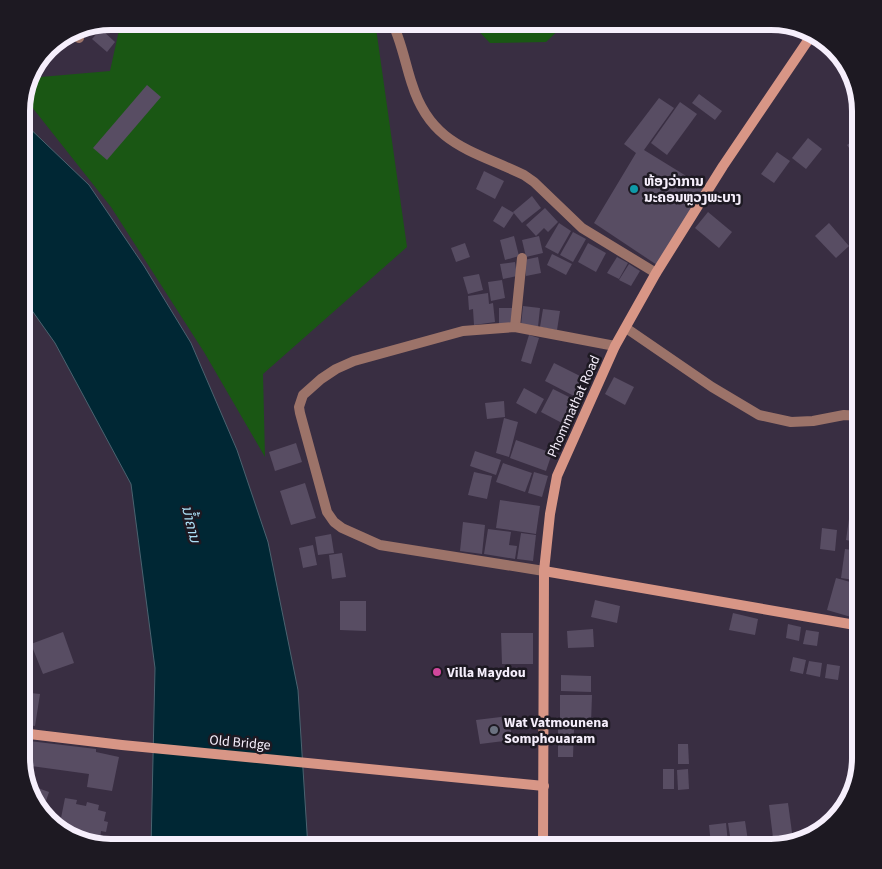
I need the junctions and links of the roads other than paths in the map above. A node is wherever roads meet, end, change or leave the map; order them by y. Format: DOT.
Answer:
graph roads {
  1 [pos="396,30"];
  2 [pos="808,39"];
  3 [pos="522,258"];
  4 [pos="656,273"];
  5 [pos="515,327"];
  6 [pos="626,328"];
  7 [pos="615,346"];
  8 [pos="852,415"];
  9 [pos="544,571"];
  10 [pos="852,624"];
  11 [pos="30,734"];
  12 [pos="544,786"];
  13 [pos="543,839"];
  1 -- 4 [label="street"];
  2 -- 4 [label="street, Phommathat Road"];
  3 -- 5 [label="street"];
  4 -- 6 [label="street, Phommathat Road"];
  5 -- 7 [label="street"];
  5 -- 9 [label="street"];
  6 -- 7 [label="street, Phommathat Road"];
  6 -- 8 [label="street"];
  7 -- 9 [label="street, Phommathat Road"];
  9 -- 10 [label="street"];
  9 -- 12 [label="street, Phommathat Road"];
  11 -- 12 [label="street, Old Bridge"];
  12 -- 13 [label="street, Phommathat Road"];
}
